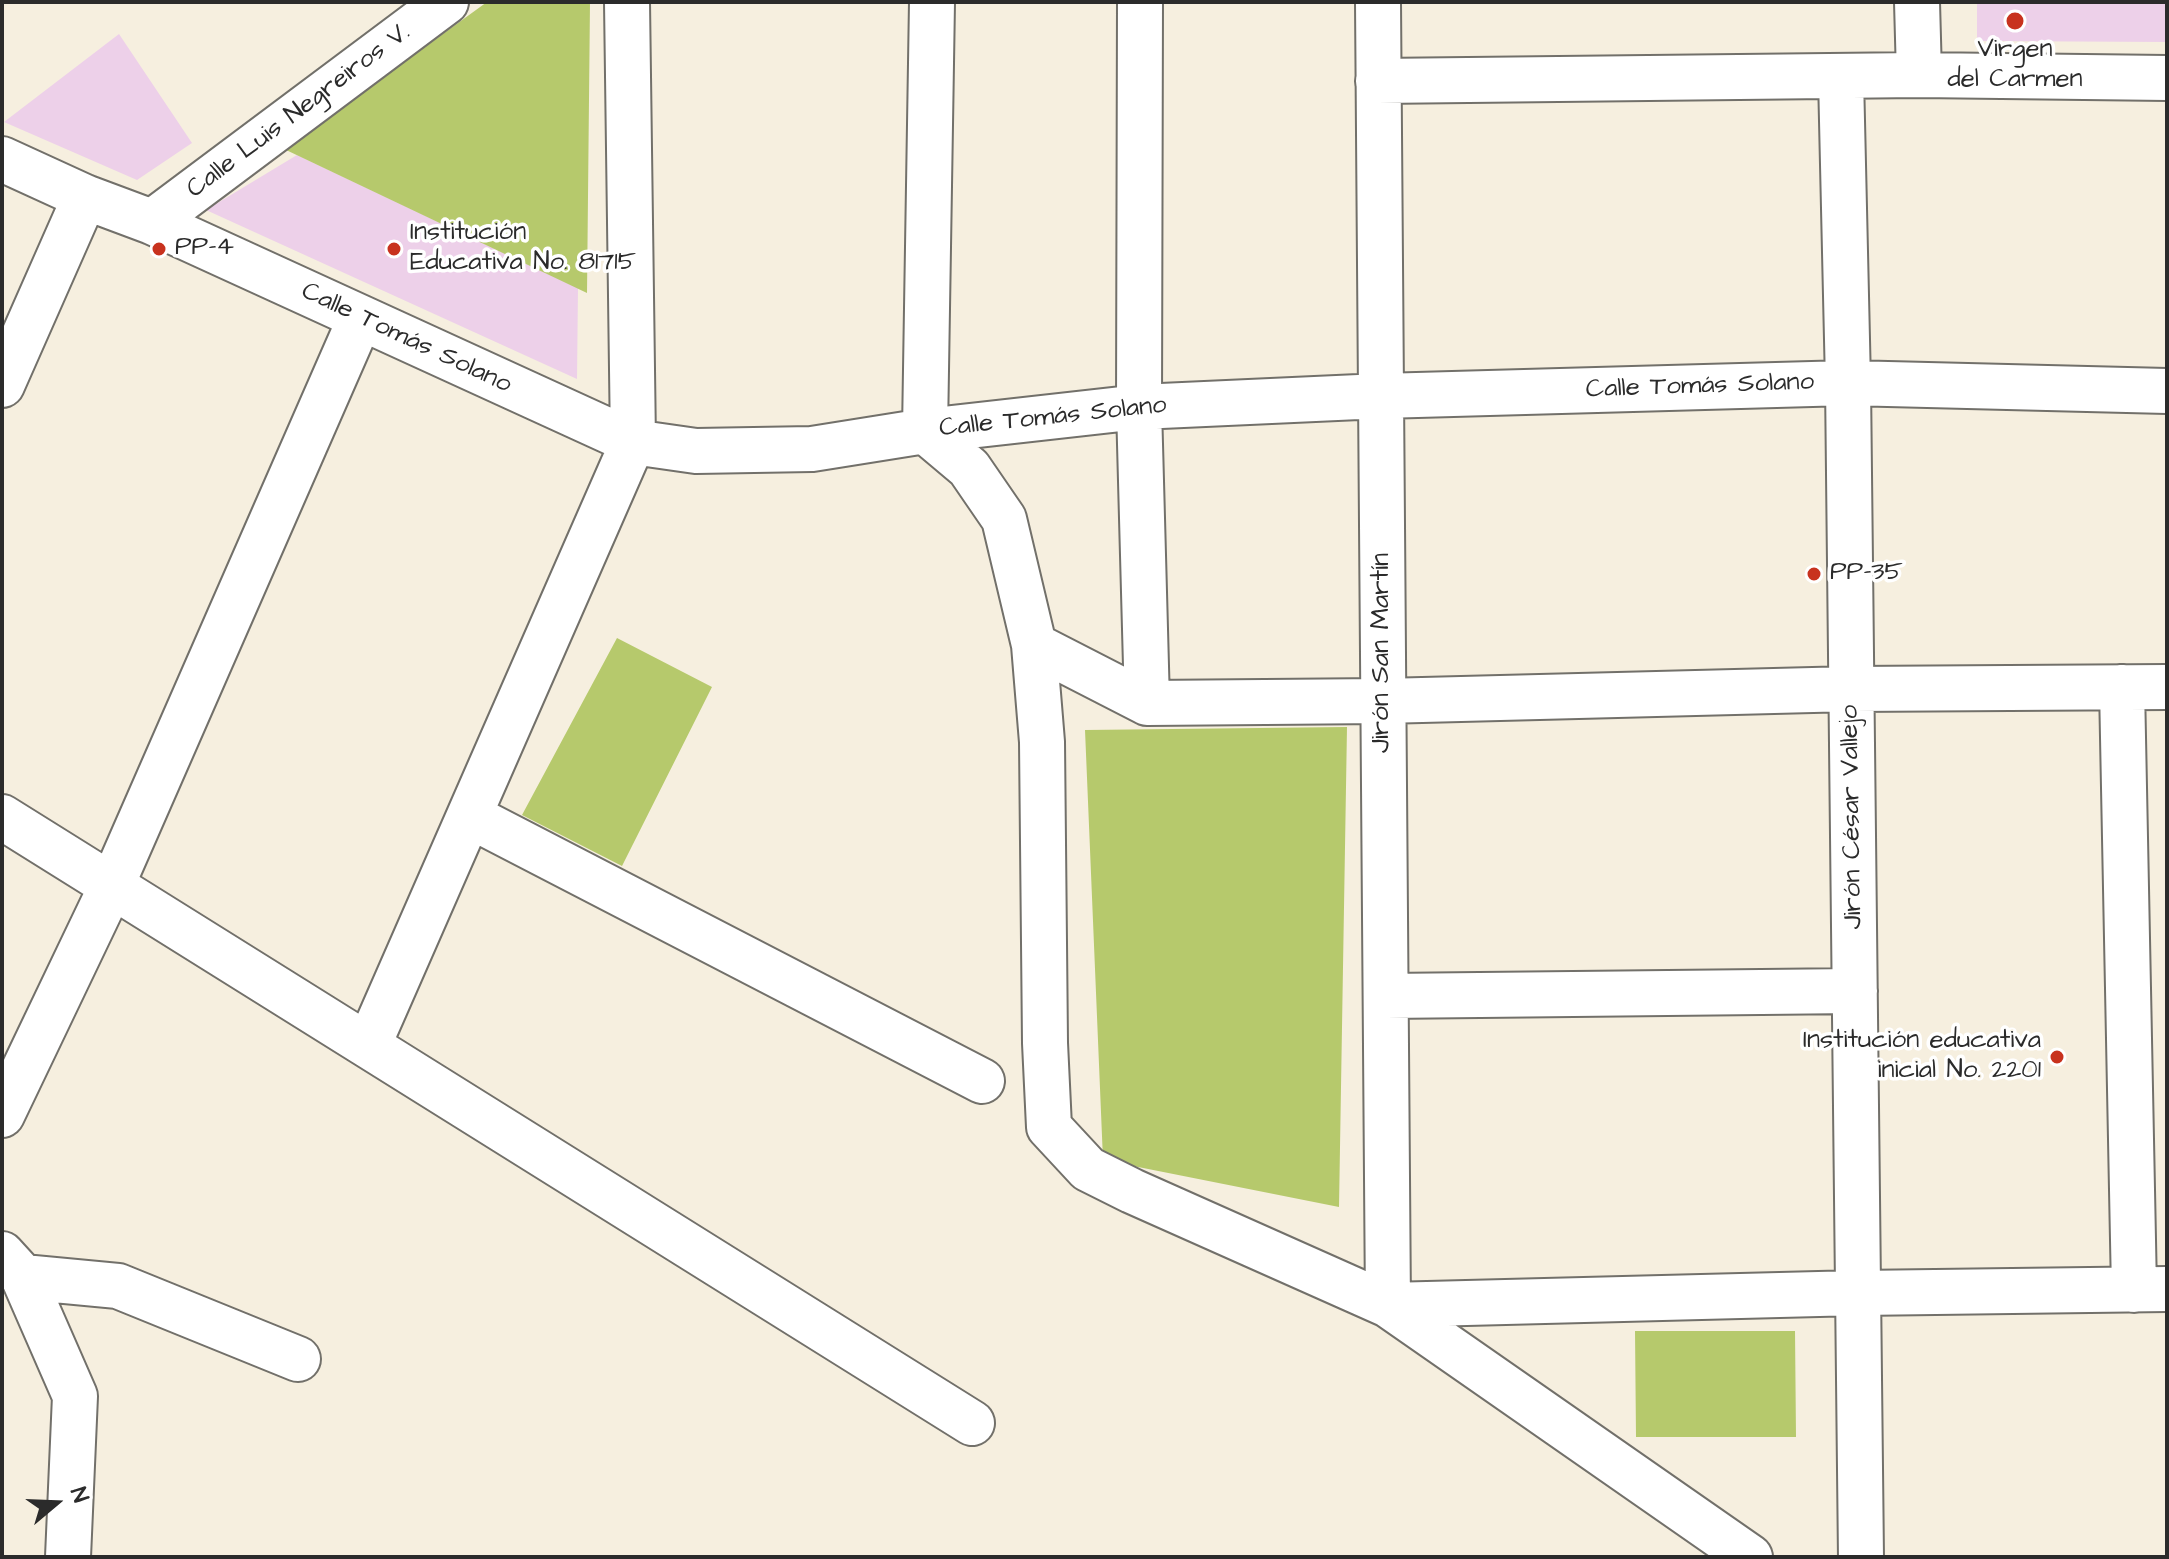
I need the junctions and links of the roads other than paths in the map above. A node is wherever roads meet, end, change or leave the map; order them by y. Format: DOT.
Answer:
graph roads {
  1 [pos="627,2"];
  2 [pos="932,2"];
  3 [pos="1140,2"];
  4 [pos="1378,2"];
  5 [pos="1917,2"];
  6 [pos="418,10"];
  7 [pos="1919,75"];
  8 [pos="1841,77"];
  9 [pos="2167,78"];
  10 [pos="1378,81"];
  11 [pos="2,159"];
  12 [pos="85,197"];
  13 [pos="152,222"];
  14 [pos="360,319"];
  15 [pos="1848,383"];
  16 [pos="2,385"];
  17 [pos="2167,391"];
  18 [pos="1381,396"];
  19 [pos="1139,407"];
  20 [pos="925,431"];
  21 [pos="633,442"];
  22 [pos="1034,645"];
  23 [pos="2122,687"];
  24 [pos="2167,687"];
  25 [pos="1852,689"];
  26 [pos="1383,701"];
  27 [pos="1147,703"];
  28 [pos="470,816"];
  29 [pos="2,817"];
  30 [pos="112,885"];
  31 [pos="1855,991"];
  32 [pos="1386,996"];
  33 [pos="369,1044"];
  34 [pos="982,1081"];
  35 [pos="2,1115"];
  36 [pos="12,1265"];
  37 [pos="2150,1289"];
  38 [pos="1858,1293"];
  39 [pos="1388,1305"];
  40 [pos="298,1359"];
  41 [pos="972,1423"];
  42 [pos="68,1557"];
  43 [pos="1750,1557"];
  44 [pos="1861,1557"];
  1 -- 21 [label="street"];
  2 -- 20 [label="street"];
  3 -- 19 [label="street"];
  4 -- 10 [label="street, Jirón San Martín"];
  5 -- 7 [label="street"];
  6 -- 13 [label="street, Calle Luis Negreiros V."];
  7 -- 8 [label="street"];
  7 -- 9 [label="street"];
  8 -- 10 [label="street"];
  8 -- 15 [label="street, Jirón César Vallejo"];
  10 -- 18 [label="street, Jirón San Martín"];
  11 -- 12 [label="street, Calle Tomás Solano"];
  12 -- 13 [label="street, Calle Tomás Solano"];
  12 -- 16 [label="street"];
  13 -- 14 [label="street, Calle Tomás Solano"];
  14 -- 21 [label="street, Calle Tomás Solano"];
  14 -- 30 [label="street"];
  15 -- 17 [label="street, Calle Tomás Solano"];
  15 -- 18 [label="street, Calle Tomás Solano"];
  15 -- 25 [label="street, Jirón César Vallejo"];
  18 -- 19 [label="street, Calle Tomás Solano"];
  18 -- 26 [label="street, Jirón San Martín"];
  19 -- 20 [label="street, Calle Tomás Solano"];
  19 -- 27 [label="street"];
  20 -- 21 [label="street, Calle Tomás Solano"];
  20 -- 22 [label="street"];
  21 -- 28 [label="street"];
  22 -- 27 [label="street"];
  22 -- 39 [label="street"];
  23 -- 24 [label="street"];
  23 -- 25 [label="street"];
  23 -- 37 [label="street"];
  25 -- 26 [label="street"];
  25 -- 31 [label="street, Jirón César Vallejo"];
  26 -- 27 [label="street"];
  26 -- 32 [label="street, Jirón San Martín"];
  28 -- 33 [label="street"];
  28 -- 34 [label="street"];
  29 -- 30 [label="street"];
  30 -- 33 [label="street"];
  30 -- 35 [label="street"];
  31 -- 32 [label="street"];
  31 -- 38 [label="street, Jirón César Vallejo"];
  32 -- 39 [label="street, Jirón San Martín"];
  33 -- 41 [label="street"];
  36 -- 40 [label="street"];
  36 -- 42 [label="street"];
  37 -- 38 [label="street"];
  38 -- 39 [label="street"];
  38 -- 44 [label="street, Jirón César Vallejo"];
  39 -- 43 [label="street"];
}
